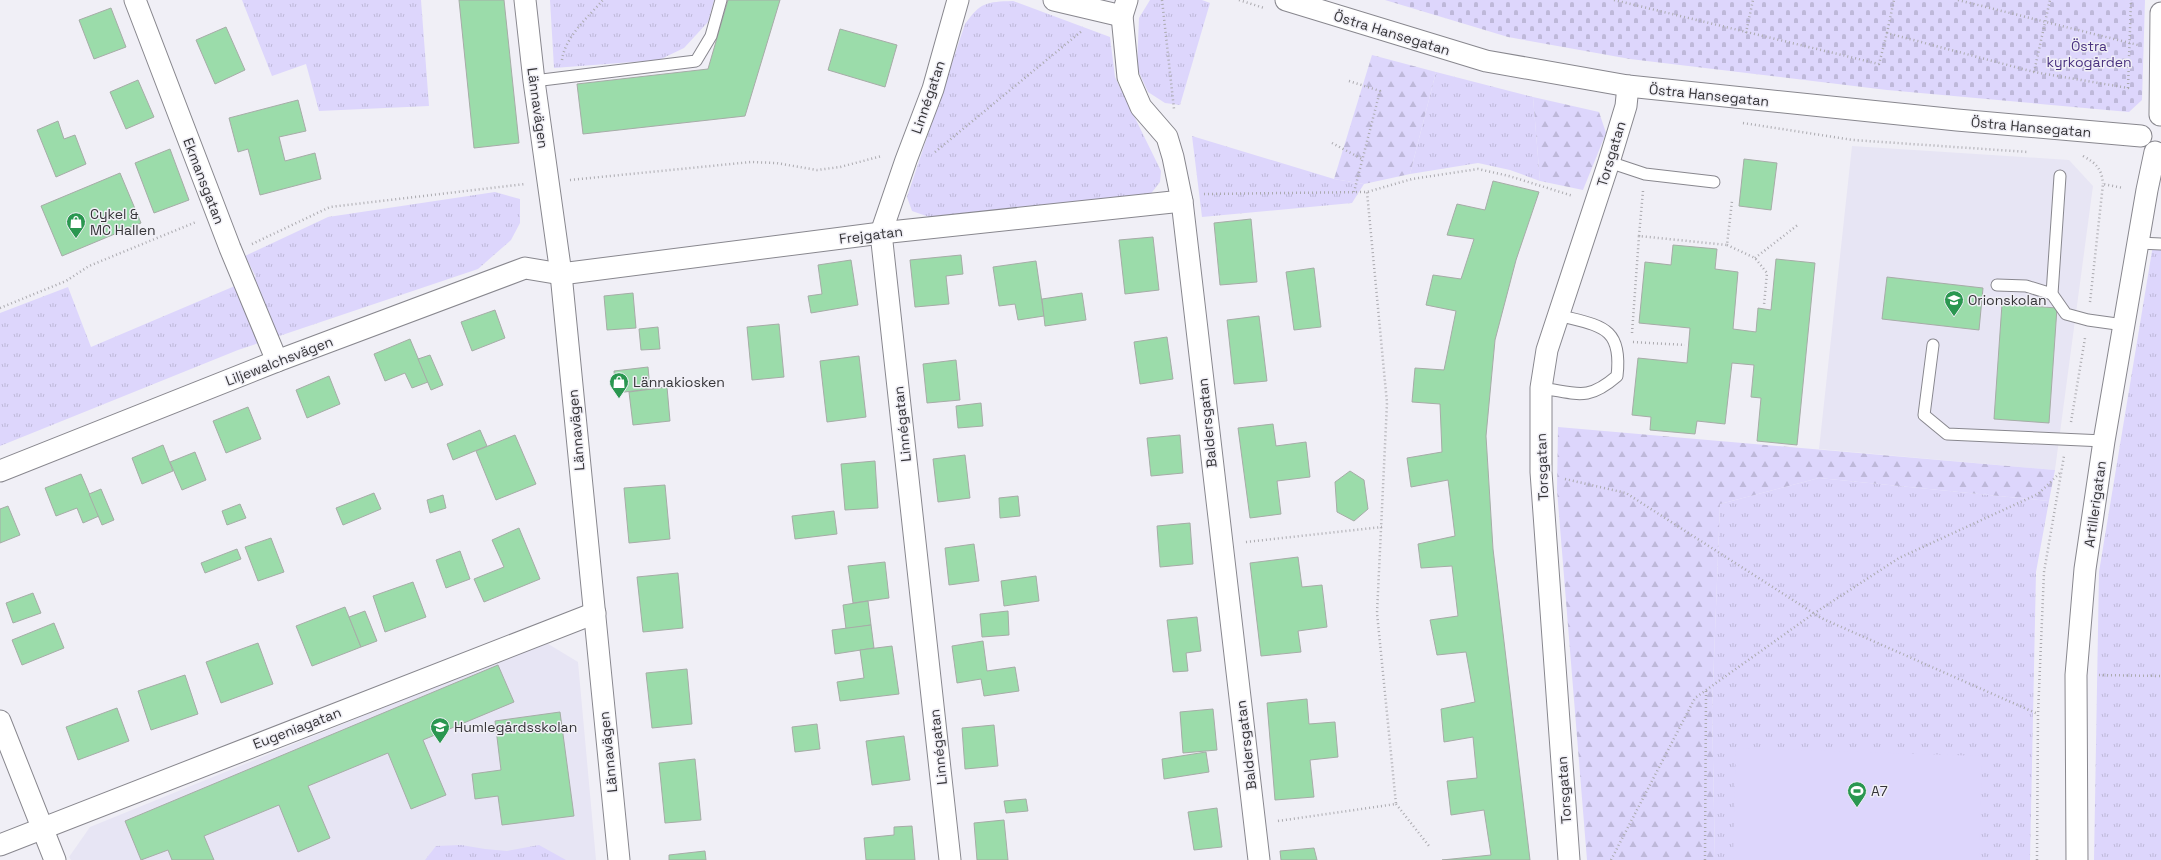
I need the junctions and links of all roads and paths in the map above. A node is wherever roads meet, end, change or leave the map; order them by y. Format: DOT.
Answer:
graph roads {
  1 [pos="135,0"];
  2 [pos="525,0"];
  3 [pos="603,0"];
  4 [pos="722,0"];
  5 [pos="958,0"];
  6 [pos="1054,0"];
  7 [pos="1162,0"];
  8 [pos="1286,0"];
  9 [pos="1614,0"];
  10 [pos="1753,0"];
  11 [pos="1894,0"];
  12 [pos="1958,0"];
  13 [pos="2050,0"];
  14 [pos="2131,0"];
  15 [pos="1125,8"];
  16 [pos="2161,12"];
  17 [pos="2045,21"];
  18 [pos="1084,30"];
  19 [pos="1746,33"];
  20 [pos="1887,33"];
  21 [pos="2130,44"];
  22 [pos="2142,45"];
  23 [pos="2034,72"];
  24 [pos="564,77"];
  25 [pos="534,81"];
  26 [pos="1349,81"];
  27 [pos="1628,86"];
  28 [pos="1174,110"];
  29 [pos="2160,115"];
  30 [pos="2141,136"];
  31 [pos="1332,143"];
  32 [pos="2158,152"];
  33 [pos="1362,159"];
  34 [pos="906,160"];
  35 [pos="1609,162"];
  36 [pos="1645,174"];
  37 [pos="2060,176"];
  38 [pos="548,181"];
  39 [pos="1714,182"];
  40 [pos="2147,190"];
  41 [pos="1354,192"];
  42 [pos="1367,192"];
  43 [pos="1732,200"];
  44 [pos="1182,201"];
  45 [pos="1596,203"];
  46 [pos="217,213"];
  47 [pos="1799,224"];
  48 [pos="882,233"];
  49 [pos="1639,236"];
  50 [pos="2139,243"];
  51 [pos="2161,244"];
  52 [pos="1727,245"];
  53 [pos="233,253"];
  54 [pos="1755,258"];
  55 [pos="561,274"];
  56 [pos="1997,285"];
  57 [pos="2052,294"];
  58 [pos="1764,305"];
  59 [pos="0,308"];
  60 [pos="1558,315"];
  61 [pos="2088,320"];
  62 [pos="2124,325"];
  63 [pos="1685,345"];
  64 [pos="1933,345"];
  65 [pos="277,361"];
  66 [pos="1541,388"];
  67 [pos="2068,440"];
  68 [pos="2104,441"];
  69 [pos="0,471"];
  70 [pos="1541,472"];
  71 [pos="2062,472"];
  72 [pos="1382,527"];
  73 [pos="1221,545"];
  74 [pos="595,612"];
  75 [pos="1813,614"];
  76 [pos="2076,675"];
  77 [pos="2161,676"];
  78 [pos="1706,690"];
  79 [pos="2038,714"];
  80 [pos="0,721"];
  81 [pos="1396,804"];
  82 [pos="1255,824"];
  83 [pos="42,828"];
  84 [pos="0,845"];
  85 [pos="1429,846"];
  86 [pos="54,860"];
  87 [pos="619,860"];
  88 [pos="950,860"];
  89 [pos="1259,860"];
  90 [pos="1569,860"];
  91 [pos="1611,860"];
  92 [pos="1705,860"];
  93 [pos="2037,860"];
  94 [pos="2077,860"];
  1 -- 46 [label="street, Ekmansgatan"];
  2 -- 25 [label="street, Lännavägen"];
  3 -- 24 [label="path"];
  4 -- 24 [label="lane"];
  5 -- 34 [label="street, Linnégatan"];
  6 -- 15 [label="street"];
  7 -- 28 [label="path"];
  8 -- 27 [label="street, Östra Hansegatan"];
  9 -- 19 [label="path"];
  10 -- 19 [label="path"];
  11 -- 20 [label="path"];
  12 -- 17 [label="path"];
  13 -- 17 [label="path"];
  14 -- 21 [label="path"];
  15 -- 44 [label="street, Baldersgatan"];
  16 -- 29 [label="street"];
  17 -- 21 [label="path"];
  17 -- 23 [label="path"];
  18 -- 34 [label="path"];
  19 -- 20 [label="path"];
  20 -- 23 [label="path"];
  21 -- 22 [label="path"];
  21 -- 23 [label="path"];
  24 -- 25 [label="lane"];
  25 -- 38 [label="street, Lännavägen"];
  26 -- 33 [label="path"];
  27 -- 30 [label="street, Östra Hansegatan"];
  27 -- 35 [label="street, Torsgatan"];
  29 -- 30 [label="street"];
  30 -- 32 [label="street"];
  31 -- 33 [label="path"];
  32 -- 40 [label="street, Artillerigatan"];
  33 -- 41 [label="path"];
  34 -- 38 [label="path"];
  34 -- 48 [label="street, Linnégatan"];
  35 -- 36 [label="lane"];
  35 -- 45 [label="street, Torsgatan"];
  36 -- 39 [label="lane"];
  36 -- 49 [label="path"];
  37 -- 57 [label="lane"];
  38 -- 53 [label="path"];
  38 -- 55 [label="street, Lännavägen"];
  40 -- 50 [label="street, Artillerigatan"];
  40 -- 61 [label="path"];
  41 -- 42 [label="path"];
  41 -- 44 [label="path"];
  42 -- 45 [label="path"];
  42 -- 72 [label="path"];
  43 -- 52 [label="path"];
  44 -- 48 [label="street, Frejgatan"];
  44 -- 73 [label="street, Baldersgatan"];
  45 -- 60 [label="street, Torsgatan"];
  46 -- 53 [label="street, Ekmansgatan"];
  46 -- 59 [label="path"];
  47 -- 54 [label="path"];
  48 -- 55 [label="street, Frejgatan"];
  48 -- 88 [label="street, Linnégatan"];
  49 -- 52 [label="path"];
  49 -- 63 [label="path"];
  50 -- 51 [label="lane"];
  50 -- 62 [label="street, Artillerigatan"];
  52 -- 54 [label="path"];
  53 -- 65 [label="street, Ekmansgatan"];
  54 -- 58 [label="path"];
  55 -- 65 [label="street, Liljewalchsvägen"];
  55 -- 74 [label="street, Lännavägen"];
  56 -- 57 [label="lane"];
  57 -- 61 [label="lane"];
  60 -- 66 [label="street, Torsgatan"];
  60 -- 66 [label="lane"];
  61 -- 62 [label="lane"];
  61 -- 67 [label="path"];
  62 -- 68 [label="street, Artillerigatan"];
  64 -- 67 [label="lane"];
  65 -- 69 [label="street, Liljewalchsvägen"];
  66 -- 70 [label="street, Torsgatan"];
  67 -- 68 [label="lane"];
  67 -- 71 [label="path"];
  68 -- 76 [label="street, Artillerigatan"];
  70 -- 75 [label="path"];
  70 -- 90 [label="street, Torsgatan"];
  71 -- 75 [label="path"];
  71 -- 79 [label="path"];
  72 -- 73 [label="path"];
  72 -- 81 [label="path"];
  73 -- 82 [label="street, Baldersgatan"];
  74 -- 83 [label="street, Eugeniagatan"];
  74 -- 87 [label="street, Lännavägen"];
  75 -- 78 [label="path"];
  75 -- 79 [label="path"];
  76 -- 77 [label="path"];
  76 -- 94 [label="street, Artillerigatan"];
  78 -- 91 [label="path"];
  78 -- 92 [label="path"];
  79 -- 93 [label="path"];
  80 -- 83 [label="street"];
  81 -- 82 [label="path"];
  81 -- 85 [label="path"];
  82 -- 89 [label="street, Baldersgatan"];
  83 -- 84 [label="street, Eugeniagatan"];
  83 -- 86 [label="street"];
}
